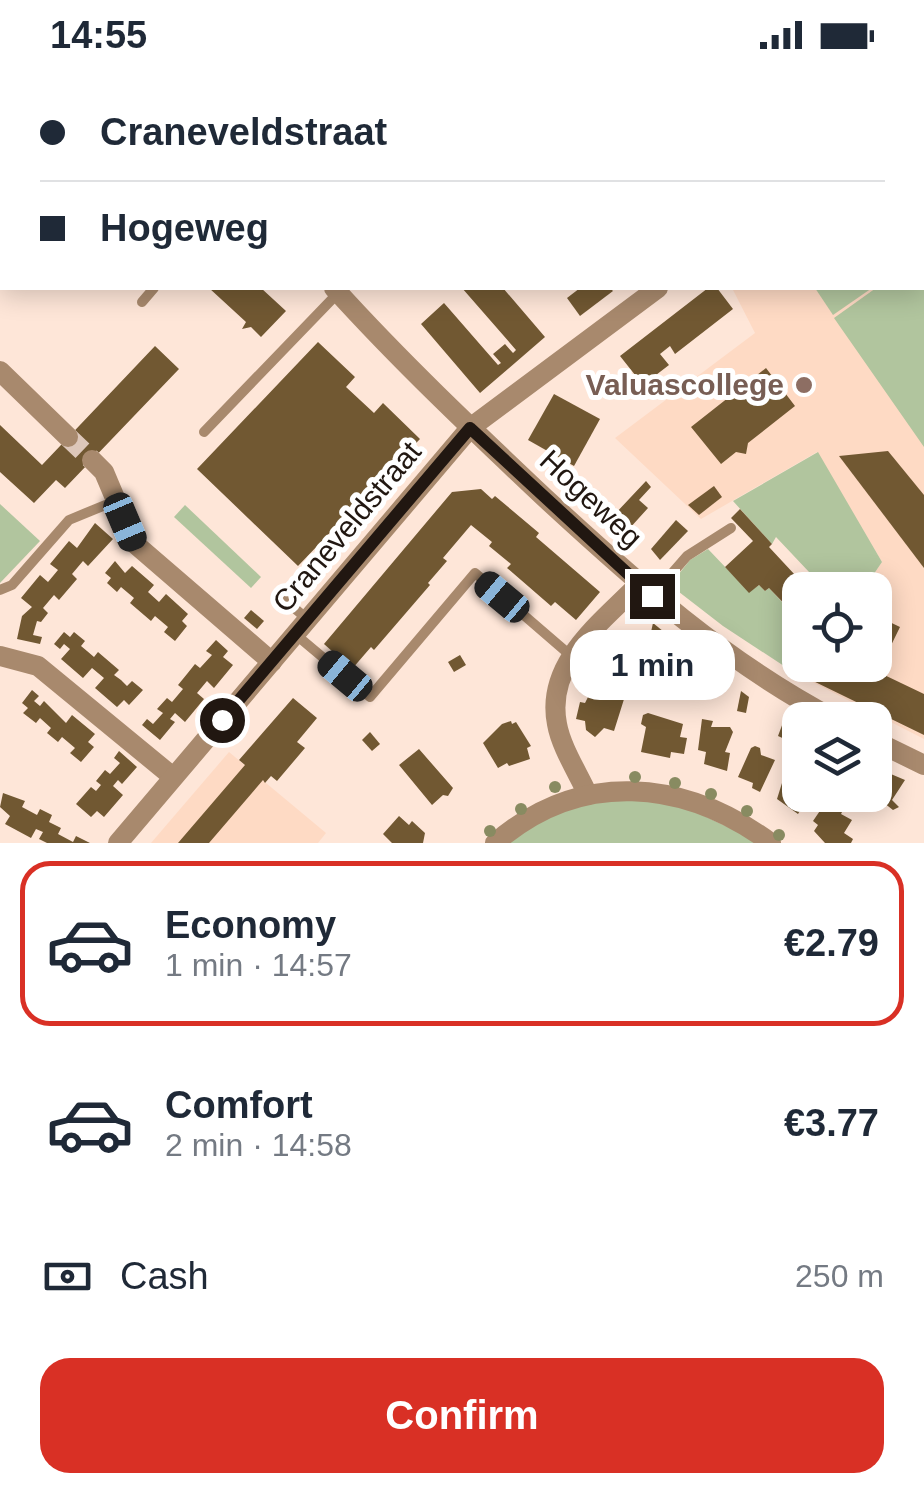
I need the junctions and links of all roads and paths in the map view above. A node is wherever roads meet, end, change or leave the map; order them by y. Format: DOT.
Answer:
graph roads {
  1 [pos="152,290"];
  2 [pos="336,290"];
  3 [pos="655,290"];
  4 [pos="142,302"];
  5 [pos="0,370"];
  6 [pos="470,428"];
  7 [pos="204,432"];
  8 [pos="68,437"];
  9 [pos="92,460"];
  10 [pos="116,501"];
  11 [pos="730,528"];
  12 [pos="0,590"];
  13 [pos="645,590"];
  14 [pos="286,600"];
  15 [pos="302,627"];
  16 [pos="570,655"];
  17 [pos="0,656"];
  18 [pos="272,662"];
  19 [pos="806,702"];
  20 [pos="892,749"];
  21 [pos="924,765"];
  22 [pos="173,776"];
  23 [pos="588,794"];
  24 [pos="118,843"];
  25 [pos="495,843"];
  26 [pos="771,843"];
  1 -- 4 [label="lane"];
  2 -- 6 [label="street, Hogeweg"];
  2 -- 7 [label="lane"];
  3 -- 6 [label="street, Craneveldstraat"];
  5 -- 8 [label="street"];
  6 -- 13 [label="street, Hogeweg"];
  6 -- 15 [label="street, Craneveldstraat"];
  9 -- 10 [label="street"];
  10 -- 12 [label="lane"];
  10 -- 18 [label="street"];
  11 -- 13 [label="lane"];
  13 -- 16 [label="street"];
  13 -- 19 [label="street, Hogeweg"];
  14 -- 15 [label="lane"];
  15 -- 16 [label="lane"];
  15 -- 18 [label="street, Craneveldstraat"];
  16 -- 23 [label="street"];
  17 -- 22 [label="street"];
  18 -- 22 [label="street, Craneveldstraat"];
  20 -- 21 [label="street"];
  22 -- 24 [label="street, Craneveldstraat"];
  23 -- 25 [label="street"];
  23 -- 26 [label="street"];
}
